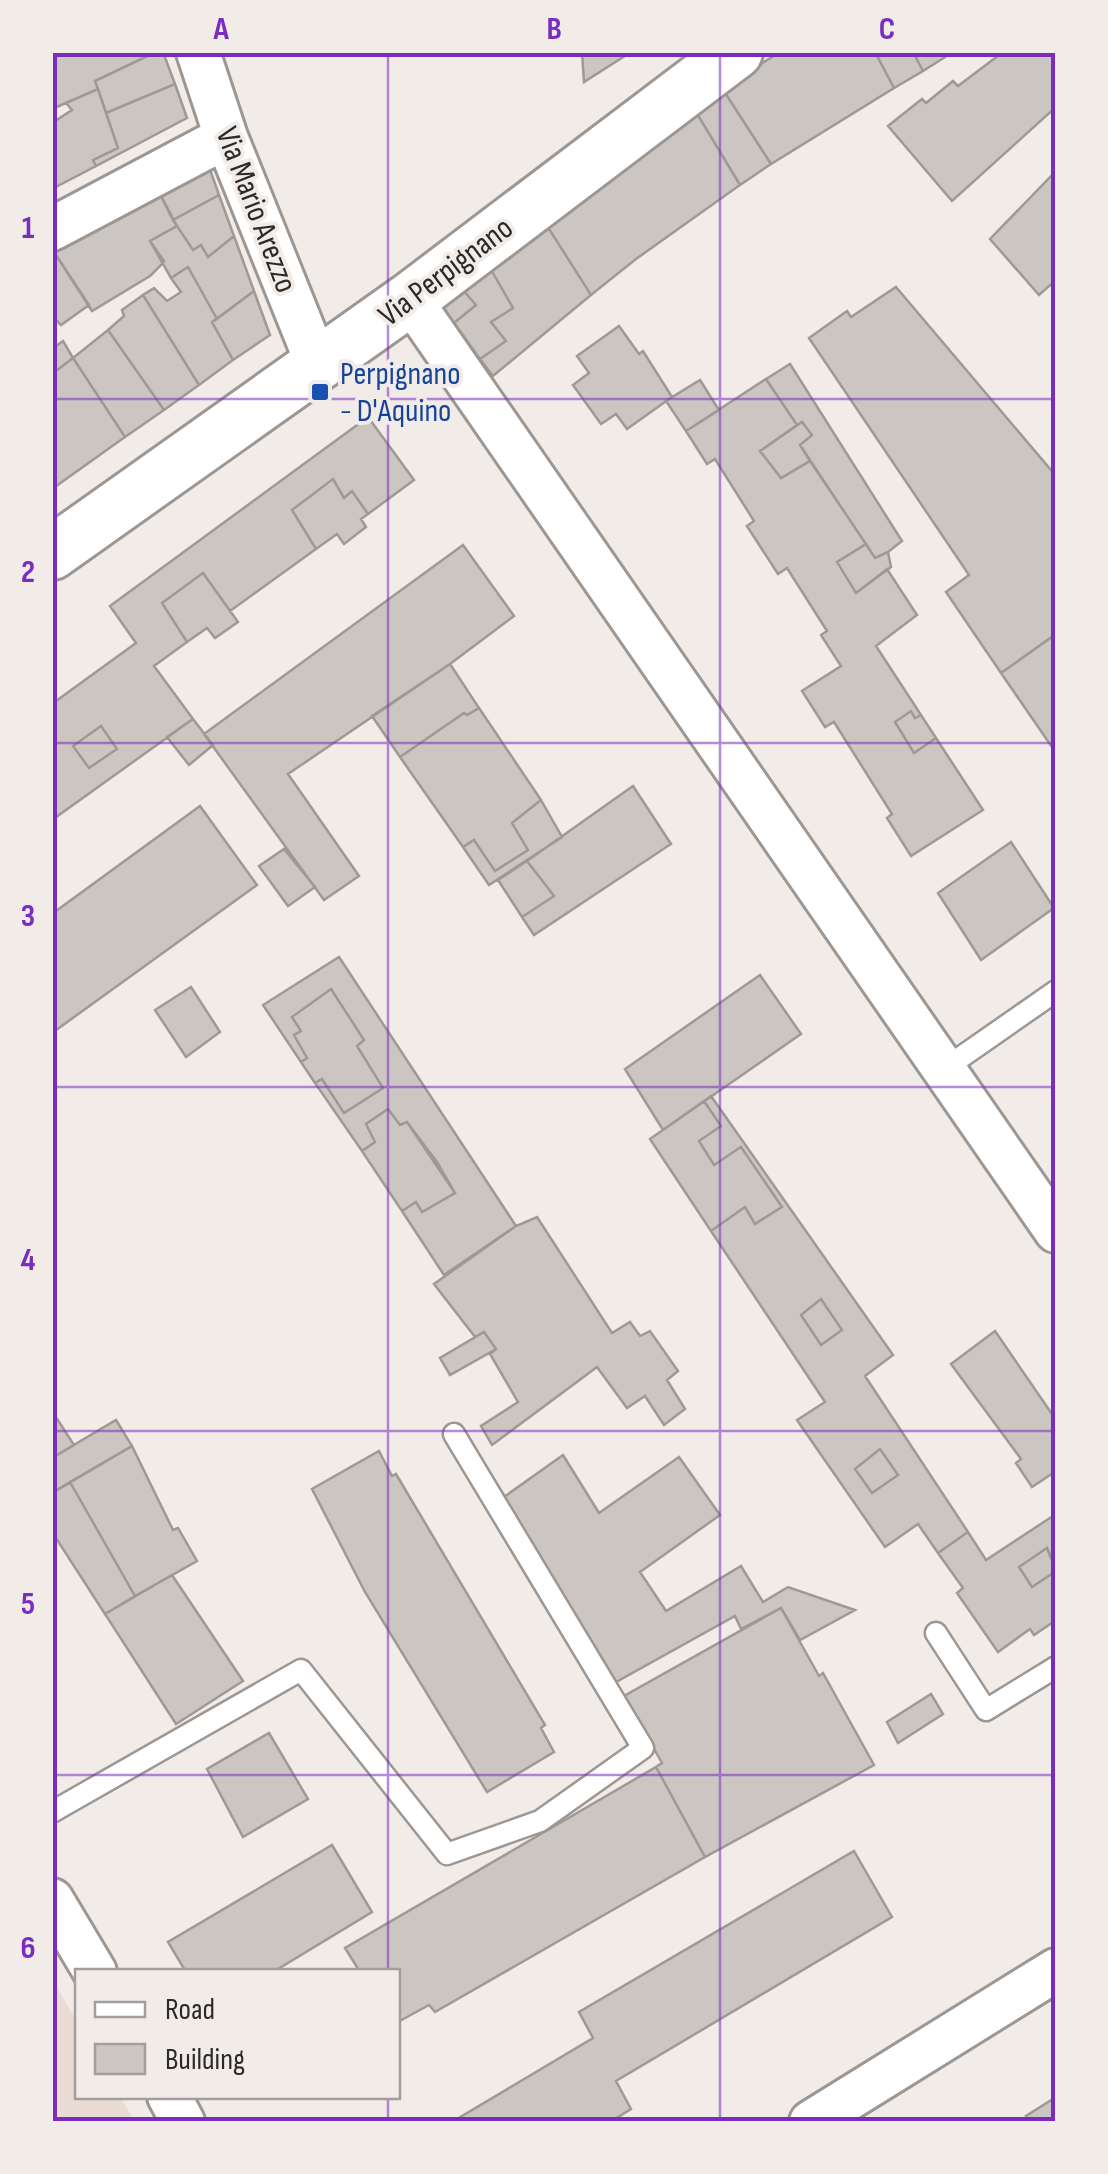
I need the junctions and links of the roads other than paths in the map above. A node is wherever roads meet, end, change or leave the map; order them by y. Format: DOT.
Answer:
graph roads {
  1 [pos="198,52"];
  2 [pos="736,52"];
  3 [pos="226,137"];
  4 [pos="52,229"];
  5 [pos="410,299"];
  6 [pos="318,366"];
  7 [pos="52,553"];
  8 [pos="1056,992"];
  9 [pos="944,1070"];
  10 [pos="1056,1231"];
  11 [pos="454,1434"];
  12 [pos="936,1633"];
  13 [pos="1056,1667"];
  14 [pos="52,1812"];
  15 [pos="52,1900"];
  16 [pos="93,1969"];
  17 [pos="1056,1970"];
  18 [pos="171,2099"];
  19 [pos="184,2122"];
  20 [pos="811,2122"];
  1 -- 3 [label="street, Via Mario Arezzo"];
  2 -- 5 [label="street, Via Perpignano"];
  3 -- 4 [label="street"];
  3 -- 6 [label="street, Via Mario Arezzo"];
  5 -- 6 [label="street, Via Perpignano"];
  5 -- 9 [label="street"];
  6 -- 7 [label="street, Via Perpignano"];
  8 -- 9 [label="lane"];
  9 -- 10 [label="street"];
  11 -- 14 [label="lane"];
  12 -- 13 [label="lane"];
  15 -- 16 [label="street"];
  17 -- 20 [label="street"];
  18 -- 19 [label="street"];
}
